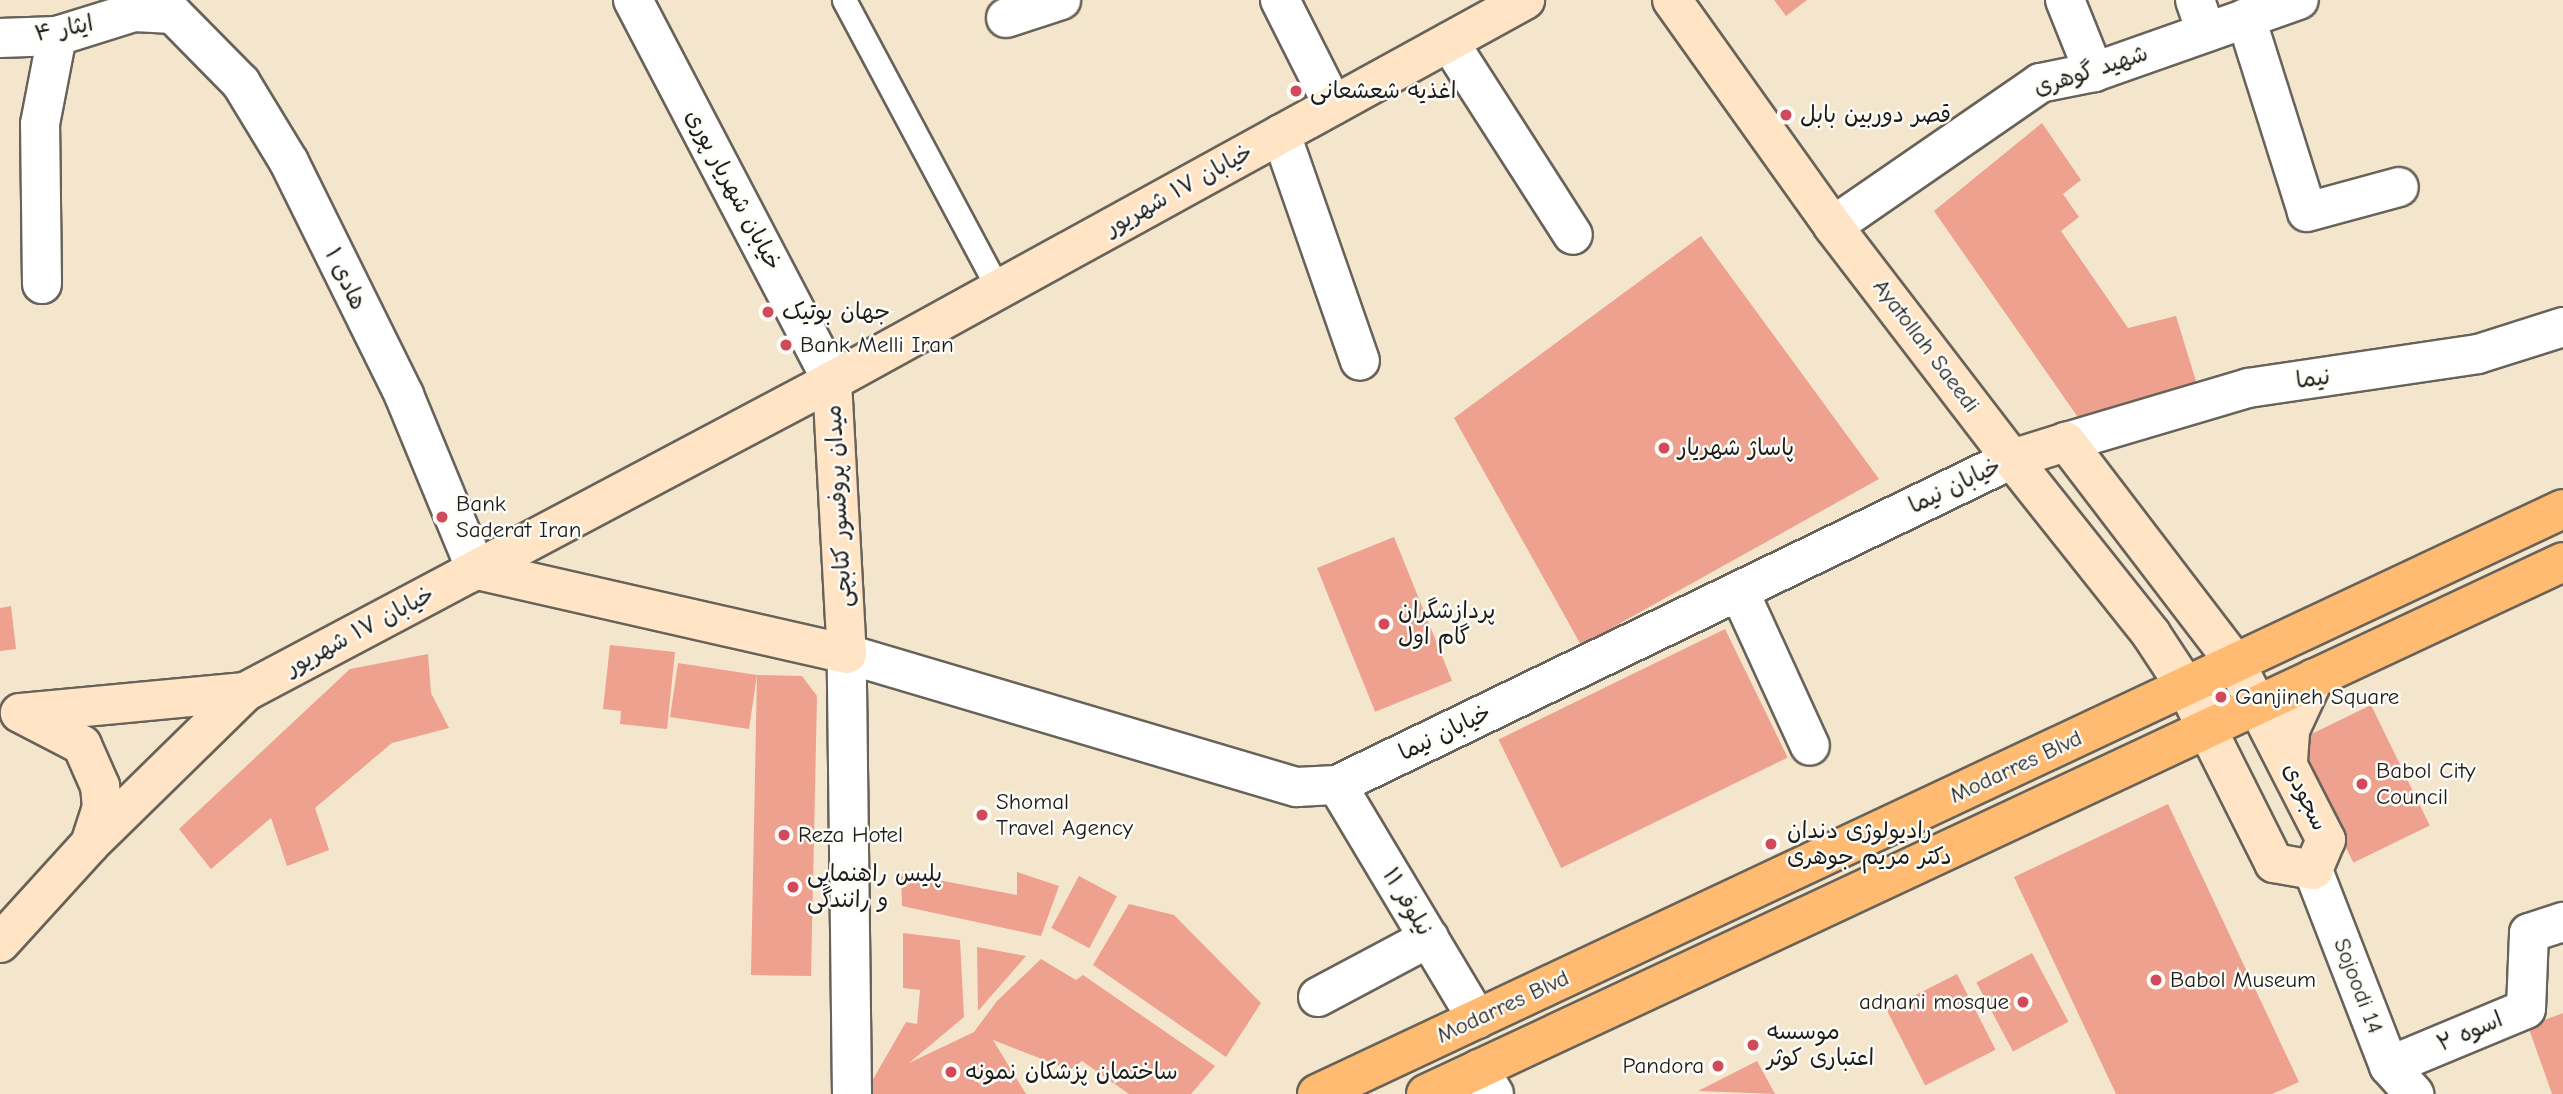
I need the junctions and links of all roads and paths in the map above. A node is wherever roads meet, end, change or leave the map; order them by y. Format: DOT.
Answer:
graph roads {
  1 [pos="633,0"];
  2 [pos="844,0"];
  3 [pos="1061,0"];
  4 [pos="1280,0"];
  5 [pos="1525,0"];
  6 [pos="1672,0"];
  7 [pos="2065,0"];
  8 [pos="2298,0"];
  9 [pos="173,14"];
  10 [pos="2200,16"];
  11 [pos="1006,18"];
  12 [pos="2246,18"];
  13 [pos="2,35"];
  14 [pos="57,36"];
  15 [pos="1449,42"];
  16 [pos="2094,72"];
  17 [pos="1333,106"];
  18 [pos="1281,134"];
  19 [pos="2399,187"];
  20 [pos="1833,226"];
  21 [pos="1573,235"];
  22 [pos="42,284"];
  23 [pos="998,289"];
  24 [pos="2563,327"];
  25 [pos="1360,361"];
  26 [pos="832,381"];
  27 [pos="2067,442"];
  28 [pos="2012,458"];
  29 [pos="2563,509"];
  30 [pos="2455,560"];
  31 [pos="2563,562"];
  32 [pos="476,570"];
  33 [pos="1739,591"];
  34 [pos="2476,603"];
  35 [pos="2192,605"];
  36 [pos="2151,634"];
  37 [pos="2286,640"];
  38 [pos="847,654"];
  39 [pos="2236,664"];
  40 [pos="2314,678"];
  41 [pos="2186,688"];
  42 [pos="245,692"];
  43 [pos="2259,704"];
  44 [pos="10,714"];
  45 [pos="2125,716"];
  46 [pos="2207,727"];
  47 [pos="1810,746"];
  48 [pos="2150,755"];
  49 [pos="2288,761"];
  50 [pos="1337,785"];
  51 [pos="2239,787"];
  52 [pos="90,844"];
  53 [pos="2313,870"];
  54 [pos="2563,922"];
  55 [pos="1429,938"];
  56 [pos="0,943"];
  57 [pos="1318,997"];
  58 [pos="1477,1019"];
  59 [pos="2389,1066"];
  60 [pos="1487,1082"];
  61 [pos="852,1094"];
  62 [pos="1317,1094"];
  63 [pos="1426,1094"];
  64 [pos="2414,1094"];
  1 -- 26 [label="street, خیابان شهریار پوری"];
  2 -- 23 [label="lane"];
  3 -- 11 [label="street"];
  4 -- 17 [label="street"];
  5 -- 15 [label="main road, خیابان ۱۷ شهریور"];
  6 -- 20 [label="main road, Ayatollah Saeedi"];
  7 -- 16 [label="street"];
  8 -- 12 [label="street, شهید گوهری"];
  9 -- 14 [label="street, ایثار ۴"];
  9 -- 32 [label="street, هادی ۱"];
  10 -- 12 [label="street, شهید گوهری"];
  10 -- 16 [label="street, شهید گوهری"];
  12 -- 19 [label="street"];
  13 -- 14 [label="street, ایثار ۴"];
  14 -- 22 [label="street"];
  15 -- 17 [label="main road, خیابان ۱۷ شهریور"];
  15 -- 21 [label="street"];
  16 -- 20 [label="street, شهید گوهری"];
  17 -- 18 [label="main road, خیابان ۱۷ شهریور"];
  18 -- 23 [label="main road, خیابان ۱۷ شهریور"];
  18 -- 25 [label="street"];
  20 -- 28 [label="main road, Ayatollah Saeedi"];
  23 -- 26 [label="main road, خیابان ۱۷ شهریور"];
  24 -- 27 [label="street, نیما"];
  26 -- 32 [label="main road, میدان پروفسور کتابچی"];
  26 -- 38 [label="main road, میدان پروفسور کتابچی"];
  27 -- 28 [label="main road"];
  27 -- 35 [label="main road, سجودی"];
  28 -- 33 [label="street, خیابان نیما"];
  28 -- 36 [label="main road, Ayatollah Saeedi"];
  29 -- 30 [label="main road, Modarres Blvd"];
  30 -- 34 [label="main road"];
  30 -- 37 [label="main road, Modarres Blvd"];
  31 -- 34 [label="main road, Modarres Blvd"];
  32 -- 38 [label="main road"];
  32 -- 42 [label="main road, خیابان ۱۷ شهریور"];
  33 -- 47 [label="street"];
  33 -- 50 [label="street, خیابان نیما"];
  34 -- 40 [label="main road, Modarres Blvd"];
  35 -- 37 [label="main road"];
  35 -- 39 [label="main road, سجودی"];
  36 -- 41 [label="main road, Ayatollah Saeedi"];
  36 -- 45 [label="main road"];
  37 -- 39 [label="main road, Modarres Blvd"];
  38 -- 50 [label="street, خیابان نیما"];
  38 -- 61 [label="street"];
  39 -- 41 [label="main road, Modarres Blvd"];
  39 -- 43 [label="main road, سجودی"];
  40 -- 43 [label="main road, Modarres Blvd"];
  40 -- 49 [label="main road"];
  41 -- 45 [label="main road, Modarres Blvd"];
  41 -- 46 [label="main road, Ayatollah Saeedi"];
  42 -- 44 [label="main road"];
  42 -- 52 [label="main road"];
  43 -- 46 [label="main road, Modarres Blvd"];
  43 -- 49 [label="main road, سجودی"];
  44 -- 52 [label="main road"];
  45 -- 58 [label="main road, Modarres Blvd"];
  46 -- 48 [label="main road, Modarres Blvd"];
  46 -- 51 [label="main road, سجودی"];
  48 -- 51 [label="main road"];
  48 -- 60 [label="main road, Modarres Blvd"];
  49 -- 53 [label="main road, سجودی"];
  50 -- 55 [label="street, نیلوفر ۱۱"];
  51 -- 53 [label="main road, سجودی"];
  52 -- 56 [label="main road"];
  53 -- 59 [label="street, Sojoodi 14"];
  54 -- 59 [label="street, اسوه ۲"];
  55 -- 57 [label="street"];
  55 -- 58 [label="street, نیلوفر ۱۱"];
  58 -- 62 [label="main road, Modarres Blvd"];
  59 -- 64 [label="street, Sojoodi 14"];
  60 -- 63 [label="main road, Modarres Blvd"];
}
